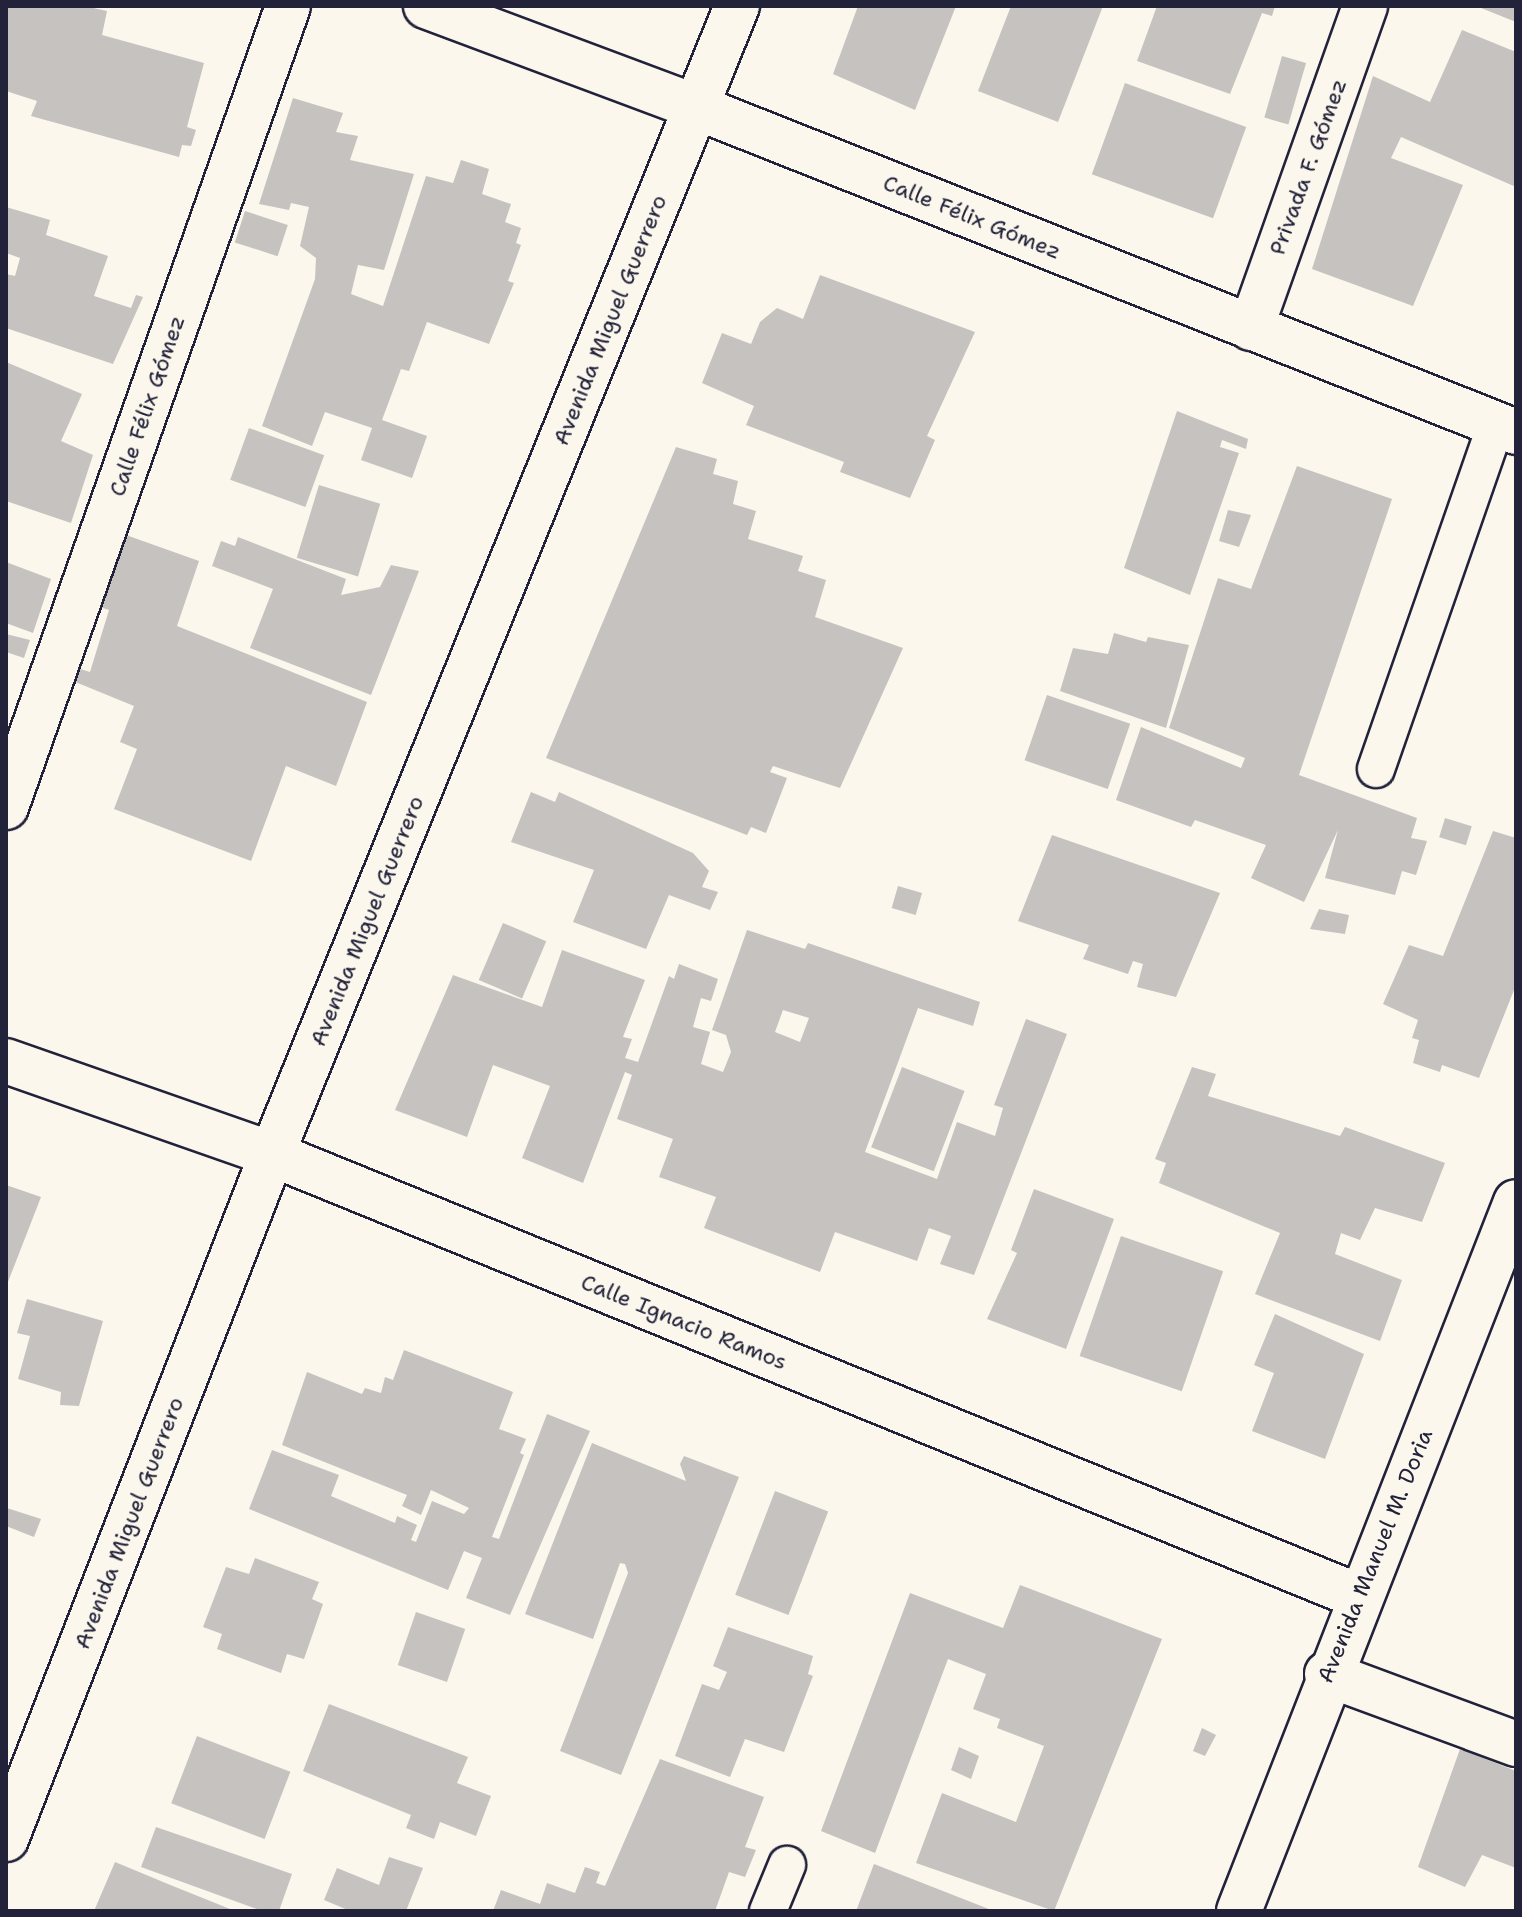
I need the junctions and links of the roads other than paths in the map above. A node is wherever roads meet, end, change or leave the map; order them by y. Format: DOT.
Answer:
graph roads {
  1 [pos="288,6"];
  2 [pos="426,6"];
  3 [pos="737,6"];
  4 [pos="1365,6"];
  5 [pos="696,107"];
  6 [pos="1251,328"];
  7 [pos="1506,428"];
  8 [pos="1376,769"];
  9 [pos="6,807"];
  10 [pos="6,1061"];
  11 [pos="272,1154"];
  12 [pos="1516,1202"];
  13 [pos="1358,1596"];
  14 [pos="1327,1674"];
  15 [pos="1516,1744"];
  16 [pos="6,1839"];
  17 [pos="787,1865"];
  18 [pos="768,1911"];
  19 [pos="1239,1911"];
  1 -- 9 [label="street, Calle Félix Gómez"];
  2 -- 5 [label="street, Calle Félix Gómez"];
  3 -- 5 [label="street, Avenida Miguel Guerrero"];
  4 -- 6 [label="street, Privada F. Gómez"];
  5 -- 6 [label="street, Calle Félix Gómez"];
  5 -- 11 [label="street, Avenida Miguel Guerrero"];
  6 -- 7 [label="street, Calle Félix Gómez"];
  7 -- 8 [label="lane"];
  10 -- 11 [label="street, Calle Ignacio Ramos"];
  11 -- 13 [label="street, Calle Ignacio Ramos"];
  11 -- 16 [label="street, Avenida Miguel Guerrero"];
  12 -- 13 [label="street, Avenida Manuel M. Doria"];
  13 -- 14 [label="street, Avenida Manuel M. Doria"];
  14 -- 15 [label="street"];
  14 -- 19 [label="street, Avenida Manuel M. Doria"];
  17 -- 18 [label="lane"];
}
